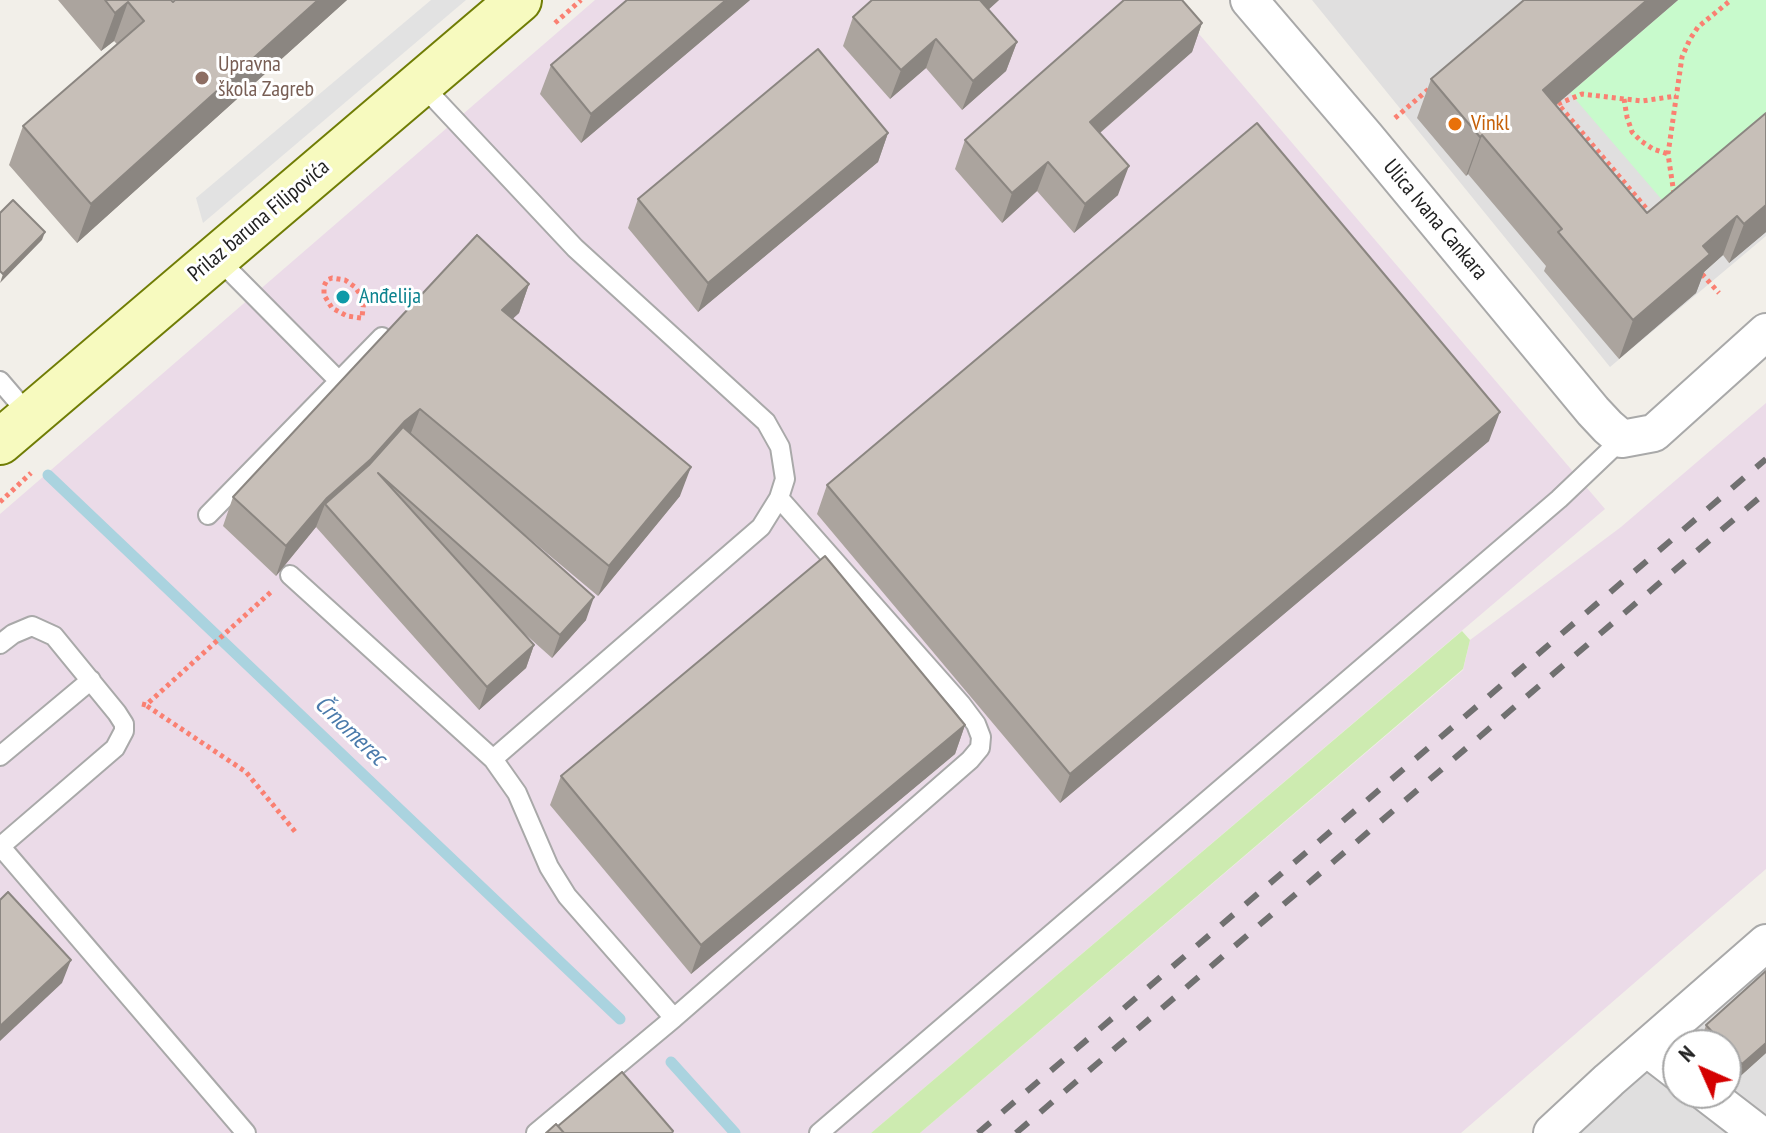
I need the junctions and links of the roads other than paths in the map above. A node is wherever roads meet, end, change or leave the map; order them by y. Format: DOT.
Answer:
graph roads {
  1 [pos="519,0"];
  2 [pos="1249,0"];
  3 [pos="421,84"];
  4 [pos="216,257"];
  5 [pos="394,325"];
  6 [pos="1766,332"];
  7 [pos="0,381"];
  8 [pos="339,381"];
  9 [pos="15,429"];
  10 [pos="1622,439"];
  11 [pos="779,498"];
  12 [pos="208,515"];
  13 [pos="287,579"];
  14 [pos="0,644"];
  15 [pos="91,680"];
  16 [pos="0,756"];
  17 [pos="493,759"];
  18 [pos="0,847"];
  19 [pos="1766,943"];
  20 [pos="674,1018"];
  21 [pos="1647,1048"];
  22 [pos="1662,1060"];
  23 [pos="1727,1109"];
  24 [pos="1564,1129"];
  25 [pos="246,1133"];
  26 [pos="536,1133"];
  27 [pos="819,1133"];
  28 [pos="1758,1133"];
  1 -- 3 [label="main road, Prilaz baruna Filipovića"];
  2 -- 10 [label="street, Ulica Ivana Cankara"];
  3 -- 4 [label="main road, Prilaz baruna Filipovića"];
  3 -- 11 [label="lane"];
  4 -- 8 [label="lane"];
  4 -- 9 [label="main road, Prilaz baruna Filipovića"];
  5 -- 8 [label="lane"];
  6 -- 10 [label="street"];
  7 -- 9 [label="lane"];
  8 -- 12 [label="lane"];
  10 -- 27 [label="lane"];
  11 -- 17 [label="lane"];
  11 -- 20 [label="lane"];
  13 -- 17 [label="lane"];
  14 -- 15 [label="lane"];
  15 -- 16 [label="lane"];
  15 -- 18 [label="lane"];
  17 -- 20 [label="lane"];
  18 -- 25 [label="lane"];
  19 -- 21 [label="street"];
  20 -- 26 [label="lane"];
  21 -- 22 [label="street"];
  21 -- 24 [label="street"];
  23 -- 28 [label="street"];
}
